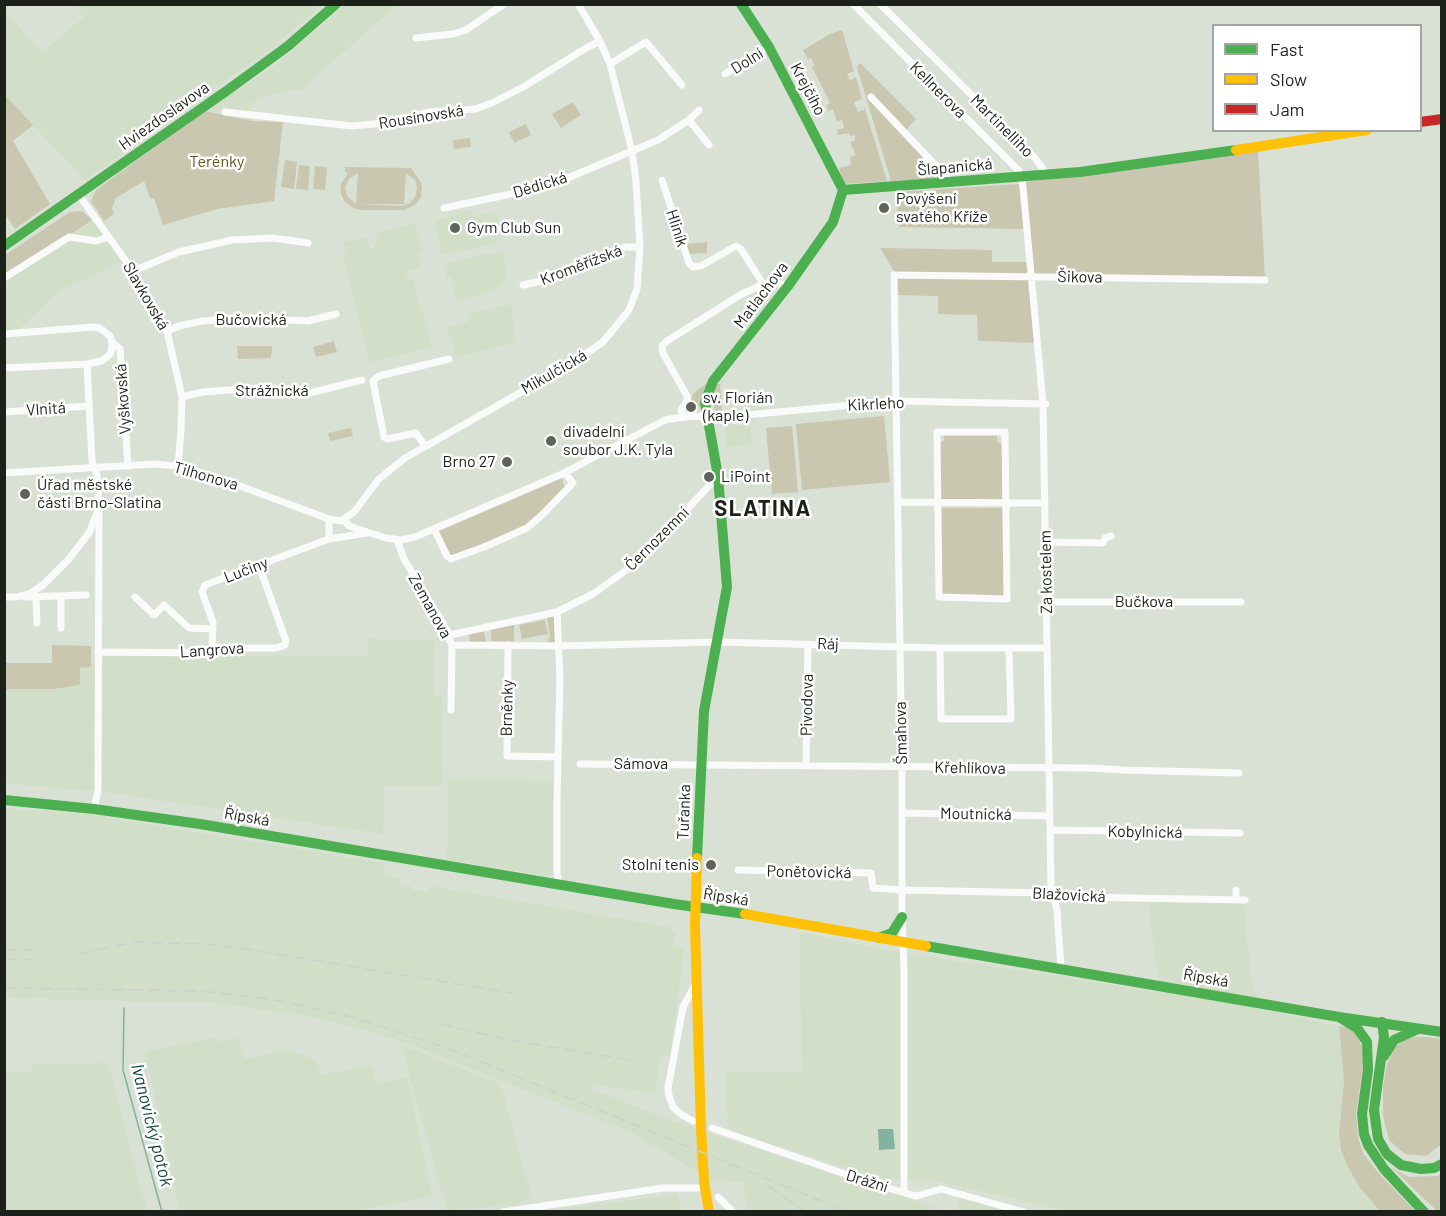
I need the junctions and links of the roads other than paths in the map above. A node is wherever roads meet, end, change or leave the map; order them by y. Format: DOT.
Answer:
graph roads {
  1 [pos="336,4"];
  2 [pos="504,4"];
  3 [pos="578,4"];
  4 [pos="741,4"];
  5 [pos="853,4"];
  6 [pos="880,4"];
  7 [pos="416,38"];
  8 [pos="600,41"];
  9 [pos="769,47"];
  10 [pos="610,64"];
  11 [pos="725,74"];
  12 [pos="682,85"];
  13 [pos="871,98"];
  14 [pos="699,110"];
  15 [pos="225,112"];
  16 [pos="1442,119"];
  17 [pos="689,120"];
  18 [pos="1422,122"];
  19 [pos="1354,132"];
  20 [pos="709,145"];
  21 [pos="632,151"];
  22 [pos="1046,173"];
  23 [pos="1022,176"];
  24 [pos="662,180"];
  25 [pos="951,182"];
  26 [pos="843,190"];
  27 [pos="79,195"];
  28 [pos="444,208"];
  29 [pos="109,237"];
  30 [pos="308,243"];
  31 [pos="4,246"];
  32 [pos="640,247"];
  33 [pos="133,271"];
  34 [pos="894,275"];
  35 [pos="1031,276"];
  36 [pos="4,278"];
  37 [pos="1266,280"];
  38 [pos="763,284"];
  39 [pos="523,285"];
  40 [pos="788,286"];
  41 [pos="336,314"];
  42 [pos="167,331"];
  43 [pos="4,334"];
  44 [pos="112,342"];
  45 [pos="449,359"];
  46 [pos="87,364"];
  47 [pos="4,368"];
  48 [pos="362,380"];
  49 [pos="182,397"];
  50 [pos="895,401"];
  51 [pos="1045,404"];
  52 [pos="88,406"];
  53 [pos="4,412"];
  54 [pos="683,417"];
  55 [pos="706,417"];
  56 [pos="425,446"];
  57 [pos="128,466"];
  58 [pos="178,466"];
  59 [pos="96,468"];
  60 [pos="4,473"];
  61 [pos="565,473"];
  62 [pos="718,476"];
  63 [pos="898,502"];
  64 [pos="937,503"];
  65 [pos="1045,503"];
  66 [pos="1006,504"];
  67 [pos="99,506"];
  68 [pos="329,519"];
  69 [pos="344,520"];
  70 [pos="434,530"];
  71 [pos="367,533"];
  72 [pos="1110,536"];
  73 [pos="329,538"];
  74 [pos="397,540"];
  75 [pos="1046,543"];
  76 [pos="262,574"];
  77 [pos="42,585"];
  78 [pos="61,596"];
  79 [pos="86,596"];
  80 [pos="4,597"];
  81 [pos="17,597"];
  82 [pos="36,597"];
  83 [pos="48,597"];
  84 [pos="135,597"];
  85 [pos="1047,602"];
  86 [pos="1241,602"];
  87 [pos="557,612"];
  88 [pos="37,623"];
  89 [pos="61,628"];
  90 [pos="213,629"];
  91 [pos="450,636"];
  92 [pos="717,642"];
  93 [pos="808,644"];
  94 [pos="452,645"];
  95 [pos="508,645"];
  96 [pos="560,646"];
  97 [pos="899,646"];
  98 [pos="212,648"];
  99 [pos="940,648"];
  100 [pos="1043,648"];
  101 [pos="1009,649"];
  102 [pos="98,652"];
  103 [pos="451,710"];
  104 [pos="558,757"];
  105 [pos="580,764"];
  106 [pos="701,765"];
  107 [pos="806,766"];
  108 [pos="901,767"];
  109 [pos="1051,768"];
  110 [pos="1239,773"];
  111 [pos="4,800"];
  112 [pos="94,809"];
  113 [pos="902,813"];
  114 [pos="1050,816"];
  115 [pos="1050,830"];
  116 [pos="1240,833"];
  117 [pos="738,870"];
  118 [pos="559,885"];
  119 [pos="903,890"];
  120 [pos="1236,890"];
  121 [pos="1052,894"];
  122 [pos="1236,900"];
  123 [pos="1245,900"];
  124 [pos="695,907"];
  125 [pos="902,917"];
  126 [pos="878,938"];
  127 [pos="904,943"];
  128 [pos="1062,969"];
  129 [pos="697,983"];
  130 [pos="1339,1017"];
  131 [pos="1382,1022"];
  132 [pos="1418,1029"];
  133 [pos="1442,1032"];
  134 [pos="1381,1064"];
  135 [pos="1368,1070"];
  136 [pos="689,1120"];
  137 [pos="712,1128"];
  138 [pos="1442,1164"];
  139 [pos="698,1188"];
  140 [pos="904,1192"];
  141 [pos="718,1197"];
  142 [pos="502,1212"];
  143 [pos="709,1212"];
  144 [pos="733,1212"];
  145 [pos="1024,1212"];
  146 [pos="1424,1212"];
  1 -- 27 [label="main road, Hviezdoslavova"];
  2 -- 7 [label="street"];
  3 -- 8 [label="street, Mikulčická"];
  4 -- 9 [label="main road, Krejčího"];
  5 -- 23 [label="street, Kellnerova"];
  6 -- 22 [label="street, Martinelliho"];
  8 -- 10 [label="street, Mikulčická"];
  8 -- 15 [label="street, Rousínovská"];
  9 -- 11 [label="street, Dolní"];
  9 -- 26 [label="main road, Krejčího"];
  10 -- 12 [label="street"];
  10 -- 21 [label="street, Mikulčická"];
  13 -- 25 [label="street"];
  14 -- 17 [label="street"];
  16 -- 18 [label="main road"];
  17 -- 20 [label="street"];
  17 -- 21 [label="street"];
  19 -- 22 [label="main road, Šlapanická"];
  21 -- 28 [label="street, Dědická"];
  21 -- 32 [label="street, Mikulčická"];
  22 -- 23 [label="main road, Šlapanická"];
  23 -- 25 [label="main road, Šlapanická"];
  23 -- 35 [label="street, Za kostelem"];
  24 -- 38 [label="street, Hliník"];
  25 -- 26 [label="main road, Šlapanická"];
  26 -- 40 [label="main road, Matlachova"];
  27 -- 29 [label="street, Slavkovská"];
  27 -- 31 [label="main road, Hviezdoslavova"];
  29 -- 33 [label="street, Slavkovská"];
  29 -- 36 [label="street"];
  30 -- 33 [label="street"];
  32 -- 39 [label="street, Kroměřížská"];
  32 -- 56 [label="street, Mikulčická"];
  33 -- 42 [label="street, Slavkovská"];
  34 -- 35 [label="street, Šikova"];
  34 -- 50 [label="street, Šmahova"];
  35 -- 37 [label="street, Šikova"];
  35 -- 51 [label="street, Za kostelem"];
  38 -- 40 [label="street"];
  38 -- 54 [label="street"];
  40 -- 55 [label="main road, Matlachova"];
  41 -- 42 [label="street, Bučovická"];
  42 -- 49 [label="street, Slavkovská"];
  43 -- 44 [label="street, Vyškovská"];
  44 -- 46 [label="street"];
  44 -- 57 [label="street, Vyškovská"];
  45 -- 56 [label="street"];
  46 -- 47 [label="street"];
  46 -- 52 [label="street, Vlnitá"];
  48 -- 49 [label="street, Strážnická"];
  49 -- 58 [label="street, Slavkovská"];
  50 -- 51 [label="street, Kikrleho"];
  50 -- 55 [label="street, Kikrleho"];
  50 -- 63 [label="street, Šmahova"];
  51 -- 65 [label="street, Za kostelem"];
  52 -- 53 [label="street, Vlnitá"];
  52 -- 59 [label="street, Vlnitá"];
  54 -- 55 [label="street, Kikrleho"];
  54 -- 61 [label="street, Kikrleho"];
  55 -- 62 [label="main road, Tuřanka"];
  56 -- 69 [label="street, Mikulčická"];
  57 -- 58 [label="street, Tilhonova"];
  57 -- 59 [label="street, Tilhonova"];
  58 -- 68 [label="street, Tilhonova"];
  59 -- 60 [label="street, Tilhonova"];
  59 -- 67 [label="street"];
  61 -- 70 [label="street, Kikrleho"];
  61 -- 70 [label="street"];
  62 -- 87 [label="street, Černozemní"];
  62 -- 92 [label="main road, Tuřanka"];
  63 -- 64 [label="street"];
  63 -- 97 [label="street, Šmahova"];
  64 -- 66 [label="street"];
  64 -- 66 [label="street"];
  64 -- 66 [label="street"];
  65 -- 66 [label="street"];
  65 -- 75 [label="street, Za kostelem"];
  67 -- 77 [label="street"];
  67 -- 102 [label="street"];
  68 -- 69 [label="street, Tilhonova"];
  68 -- 73 [label="street"];
  69 -- 71 [label="street, Tilhonova"];
  70 -- 74 [label="street, Kikrleho"];
  71 -- 73 [label="street, Lučiny"];
  71 -- 74 [label="street, Tilhonova"];
  72 -- 75 [label="street"];
  73 -- 90 [label="street, Lučiny"];
  74 -- 91 [label="street, Zemanova"];
  75 -- 85 [label="street, Za kostelem"];
  76 -- 98 [label="street, Langrova"];
  77 -- 81 [label="street"];
  77 -- 83 [label="street"];
  78 -- 79 [label="street"];
  78 -- 83 [label="street"];
  78 -- 89 [label="street"];
  80 -- 81 [label="street"];
  81 -- 82 [label="street"];
  82 -- 83 [label="street"];
  82 -- 88 [label="street"];
  84 -- 90 [label="street"];
  85 -- 86 [label="street, Bučkova"];
  85 -- 109 [label="street, Za kostelem"];
  87 -- 91 [label="street, Černozemní"];
  87 -- 96 [label="street"];
  90 -- 98 [label="street, Lučiny"];
  91 -- 94 [label="street, Zemanova"];
  92 -- 93 [label="street, Ráj"];
  92 -- 96 [label="street"];
  92 -- 106 [label="main road, Tuřanka"];
  93 -- 97 [label="street, Ráj"];
  93 -- 107 [label="street, Pivodova"];
  94 -- 95 [label="street"];
  94 -- 103 [label="street, Zemanova"];
  95 -- 96 [label="street"];
  95 -- 104 [label="street, Brněnky"];
  96 -- 104 [label="street"];
  97 -- 99 [label="street, Ráj"];
  97 -- 108 [label="street, Šmahova"];
  98 -- 102 [label="street, Langrova"];
  99 -- 101 [label="street, Ráj"];
  99 -- 101 [label="street"];
  100 -- 101 [label="street, Ráj"];
  102 -- 112 [label="street"];
  104 -- 118 [label="street"];
  105 -- 106 [label="street, Sámova"];
  106 -- 107 [label="street, Křehlíkova"];
  106 -- 124 [label="main road, Tuřanka"];
  107 -- 108 [label="street, Křehlíkova"];
  108 -- 109 [label="street, Křehlíkova"];
  108 -- 113 [label="street, Šmahova"];
  109 -- 110 [label="street, Křehlíkova"];
  109 -- 114 [label="street, Za kostelem"];
  111 -- 112 [label="main road, Řípská"];
  112 -- 118 [label="main road, Řípská"];
  113 -- 114 [label="street, Moutnická"];
  113 -- 119 [label="street, Šmahova"];
  114 -- 115 [label="street, Za kostelem"];
  115 -- 116 [label="street, Kobylnická"];
  115 -- 121 [label="street, Za kostelem"];
  117 -- 119 [label="street, Ponětovická"];
  118 -- 124 [label="main road, Řípská"];
  119 -- 121 [label="street, Blažovická"];
  119 -- 125 [label="street, Šmahova"];
  120 -- 122 [label="street"];
  121 -- 122 [label="street, Blažovická"];
  121 -- 128 [label="street, Za kostelem"];
  122 -- 123 [label="street, Blažovická"];
  124 -- 126 [label="main road, Řípská"];
  124 -- 129 [label="main road, Tuřanka"];
  125 -- 126 [label="main road"];
  125 -- 127 [label="street, Šmahova"];
  126 -- 127 [label="main road, Řípská"];
  127 -- 128 [label="main road, Řípská"];
  127 -- 140 [label="street, Šmahova"];
  128 -- 130 [label="main road, Řípská"];
  129 -- 136 [label="street"];
  129 -- 143 [label="main road, Tuřanka"];
  130 -- 131 [label="main road, Řípská"];
  130 -- 135 [label="main road"];
  131 -- 132 [label="main road, Řípská"];
  131 -- 134 [label="main road"];
  131 -- 135 [label="main road"];
  132 -- 133 [label="main road, Řípská"];
  132 -- 134 [label="main road"];
  134 -- 138 [label="main road"];
  135 -- 146 [label="main road"];
  137 -- 140 [label="street, Drážní"];
  139 -- 142 [label="street"];
  140 -- 145 [label="street, Drážní"];
  141 -- 144 [label="street"];
}
